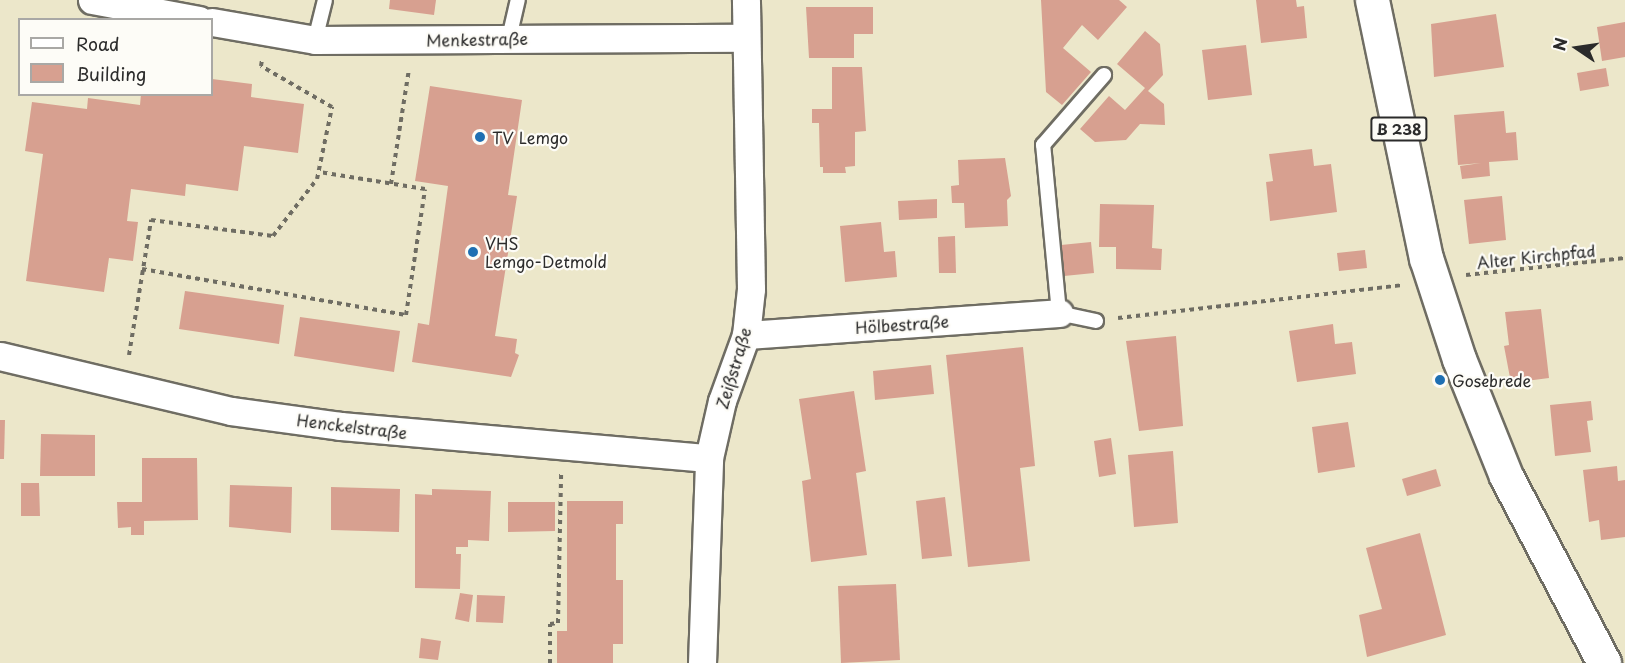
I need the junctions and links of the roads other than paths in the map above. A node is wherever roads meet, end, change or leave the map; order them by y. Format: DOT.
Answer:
graph roads {
  1 [pos="92,0"];
  2 [pos="325,0"];
  3 [pos="518,0"];
  4 [pos="746,0"];
  5 [pos="1372,0"];
  6 [pos="129,3"];
  7 [pos="191,18"];
  8 [pos="213,22"];
  9 [pos="509,38"];
  10 [pos="745,38"];
  11 [pos="315,40"];
  12 [pos="1104,75"];
  13 [pos="1059,313"];
  14 [pos="1096,321"];
  15 [pos="746,335"];
  16 [pos="0,356"];
  17 [pos="709,458"];
  18 [pos="1597,660"];
  19 [pos="702,663"];
  1 -- 6 [label="street"];
  2 -- 11 [label="lane"];
  3 -- 9 [label="lane"];
  4 -- 10 [label="street, Zeißstraße"];
  5 -- 18 [label="main road, B 238"];
  6 -- 7 [label="street"];
  8 -- 11 [label="street, Menkestraße"];
  9 -- 10 [label="street, Menkestraße"];
  9 -- 11 [label="street, Menkestraße"];
  10 -- 15 [label="street, Zeißstraße"];
  12 -- 13 [label="lane"];
  13 -- 14 [label="lane, Hölbestraße"];
  13 -- 15 [label="street, Hölbestraße"];
  15 -- 17 [label="street, Zeißstraße"];
  16 -- 17 [label="street, Henckelstraße"];
  17 -- 19 [label="street, Zeißstraße"];
}
